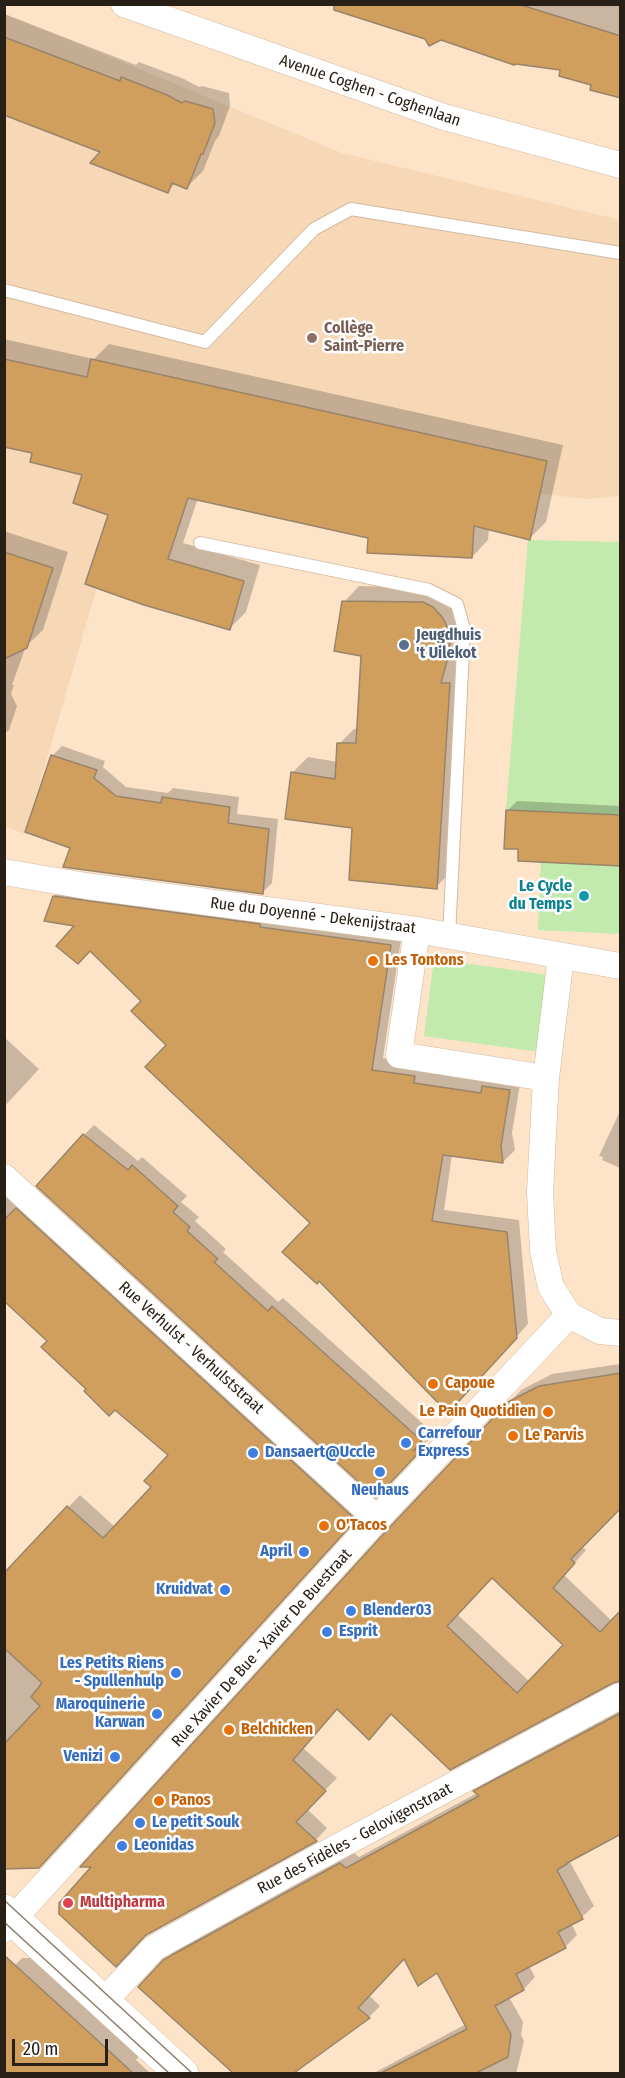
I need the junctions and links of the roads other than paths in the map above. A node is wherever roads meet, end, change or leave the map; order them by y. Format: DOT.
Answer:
graph roads {
  1 [pos="124,4"];
  2 [pos="621,165"];
  3 [pos="621,253"];
  4 [pos="4,290"];
  5 [pos="200,543"];
  6 [pos="4,872"];
  7 [pos="417,930"];
  8 [pos="449,936"];
  9 [pos="561,957"];
  10 [pos="621,966"];
  11 [pos="546,1078"];
  12 [pos="4,1177"];
  13 [pos="569,1315"];
  14 [pos="621,1333"];
  15 [pos="377,1519"];
  16 [pos="621,1696"];
  17 [pos="8,1920"];
  18 [pos="104,2001"];
  19 [pos="182,2073"];
  1 -- 2 [label="street, Avenue Coghen - Coghenlaan"];
  3 -- 4 [label="lane"];
  5 -- 8 [label="lane"];
  6 -- 7 [label="street, Rue du Doyenné - Dekenijstraat"];
  7 -- 8 [label="street, Rue du Doyenné - Dekenijstraat"];
  7 -- 11 [label="street"];
  8 -- 9 [label="street, Rue du Doyenné - Dekenijstraat"];
  9 -- 10 [label="street, Rue du Doyenné - Dekenijstraat"];
  9 -- 11 [label="street"];
  11 -- 13 [label="street"];
  12 -- 15 [label="street, Rue Verhulst - Verhulststraat"];
  13 -- 14 [label="street"];
  13 -- 15 [label="street, Rue Xavier De Bue - Xavier De Buestraat"];
  15 -- 17 [label="street, Rue Xavier De Bue - Xavier De Buestraat"];
  16 -- 18 [label="street, Rue des Fidèles - Gelovigenstraat"];
  17 -- 18 [label="main road"];
  18 -- 19 [label="main road"];
}
